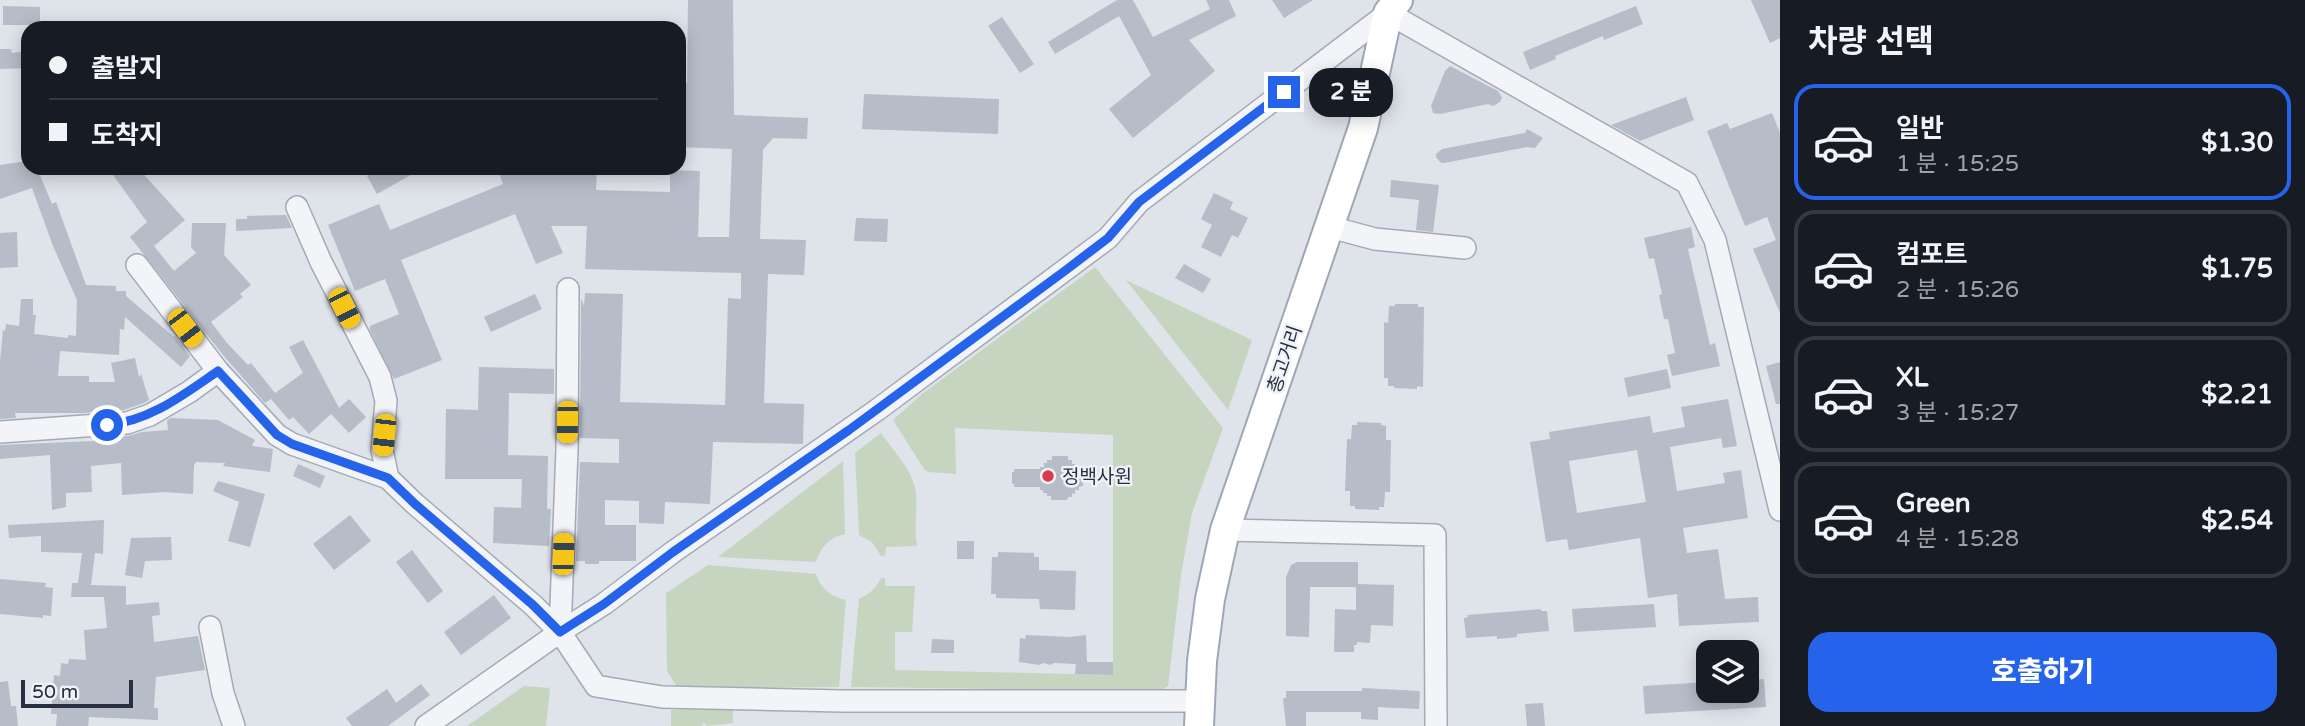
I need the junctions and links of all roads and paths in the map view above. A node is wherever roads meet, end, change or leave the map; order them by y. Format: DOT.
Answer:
graph roads {
  1 [pos="1393,6"];
  2 [pos="297,207"];
  3 [pos="1330,227"];
  4 [pos="1465,248"];
  5 [pos="136,265"];
  6 [pos="568,289"];
  7 [pos="218,371"];
  8 [pos="0,432"];
  9 [pos="388,478"];
  10 [pos="1780,509"];
  11 [pos="1226,530"];
  12 [pos="210,627"];
  13 [pos="560,632"];
  14 [pos="1199,714"];
  15 [pos="234,726"];
  16 [pos="426,726"];
  17 [pos="1436,726"];
  1 -- 3 [label="main road, 총고거리"];
  1 -- 10 [label="street"];
  1 -- 13 [label="street"];
  2 -- 9 [label="street"];
  3 -- 4 [label="street"];
  3 -- 11 [label="main road, 총고거리"];
  5 -- 7 [label="street"];
  6 -- 13 [label="street"];
  7 -- 8 [label="street"];
  7 -- 9 [label="street"];
  9 -- 13 [label="street"];
  11 -- 14 [label="main road, 총고거리"];
  11 -- 17 [label="street"];
  12 -- 15 [label="street"];
  13 -- 14 [label="street"];
  13 -- 16 [label="street"];
}
